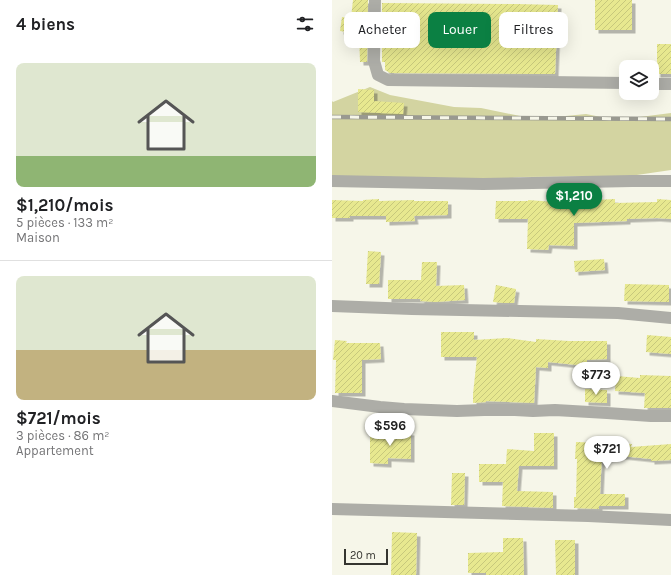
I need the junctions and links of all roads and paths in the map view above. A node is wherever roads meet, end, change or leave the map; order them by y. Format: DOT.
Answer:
graph roads {
  1 [pos="375,0"];
  2 [pos="619,83"];
  3 [pos="659,84"];
  4 [pos="671,84"];
  5 [pos="332,181"];
  6 [pos="671,181"];
  7 [pos="332,306"];
  8 [pos="671,318"];
  9 [pos="332,401"];
  10 [pos="671,416"];
  11 [pos="332,509"];
  12 [pos="671,520"];
  1 -- 2 [label="street"];
  3 -- 4 [label="street"];
  5 -- 6 [label="street"];
  7 -- 8 [label="street"];
  9 -- 10 [label="street"];
  11 -- 12 [label="street"];
}
